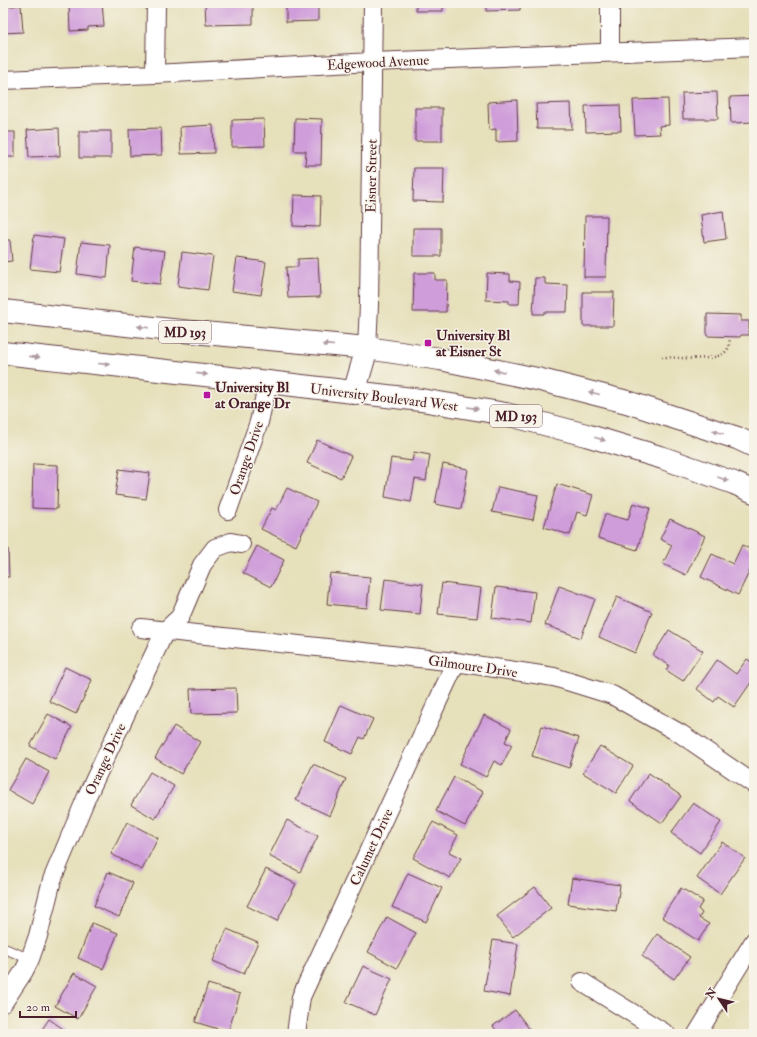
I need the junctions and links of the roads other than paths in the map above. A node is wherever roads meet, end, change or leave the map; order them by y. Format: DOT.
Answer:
graph roads {
  1 [pos="156,3"];
  2 [pos="373,3"];
  3 [pos="610,3"];
  4 [pos="754,47"];
  5 [pos="610,53"];
  6 [pos="372,62"];
  7 [pos="155,74"];
  8 [pos="3,80"];
  9 [pos="3,311"];
  10 [pos="367,348"];
  11 [pos="3,353"];
  12 [pos="268,382"];
  13 [pos="354,393"];
  14 [pos="754,446"];
  15 [pos="754,492"];
  16 [pos="228,510"];
  17 [pos="241,544"];
  18 [pos="141,628"];
  19 [pos="165,631"];
  20 [pos="456,662"];
  21 [pos="754,784"];
  22 [pos="754,941"];
  23 [pos="3,948"];
  24 [pos="30,959"];
  25 [pos="582,982"];
  26 [pos="3,1003"];
  27 [pos="296,1034"];
  28 [pos="666,1034"];
  29 [pos="697,1034"];
  1 -- 7 [label="street"];
  2 -- 6 [label="street, Eisner Street"];
  3 -- 5 [label="street"];
  4 -- 5 [label="street, Edgewood Avenue"];
  5 -- 6 [label="street, Edgewood Avenue"];
  6 -- 7 [label="street, Edgewood Avenue"];
  6 -- 10 [label="street, Eisner Street"];
  7 -- 8 [label="street, Edgewood Avenue"];
  10 -- 9 [label="main road, MD 193, one-way"];
  10 -- 13 [label="main road"];
  14 -- 10 [label="main road, MD 193, one-way"];
  11 -- 12 [label="main road, University Boulevard West / MD 193, one-way"];
  12 -- 13 [label="main road, University Boulevard West / MD 193"];
  12 -- 16 [label="street, Orange Drive"];
  13 -- 15 [label="main road, University Boulevard West / MD 193, one-way"];
  17 -- 19 [label="street, Orange Drive"];
  18 -- 19 [label="street, Gilmoure Drive"];
  19 -- 20 [label="street, Gilmoure Drive"];
  19 -- 24 [label="street, Orange Drive"];
  20 -- 21 [label="street, Gilmoure Drive"];
  20 -- 27 [label="street, Calumet Drive"];
  22 -- 29 [label="street"];
  23 -- 24 [label="lane"];
  24 -- 26 [label="street, Orange Drive"];
  25 -- 28 [label="street"];
}
